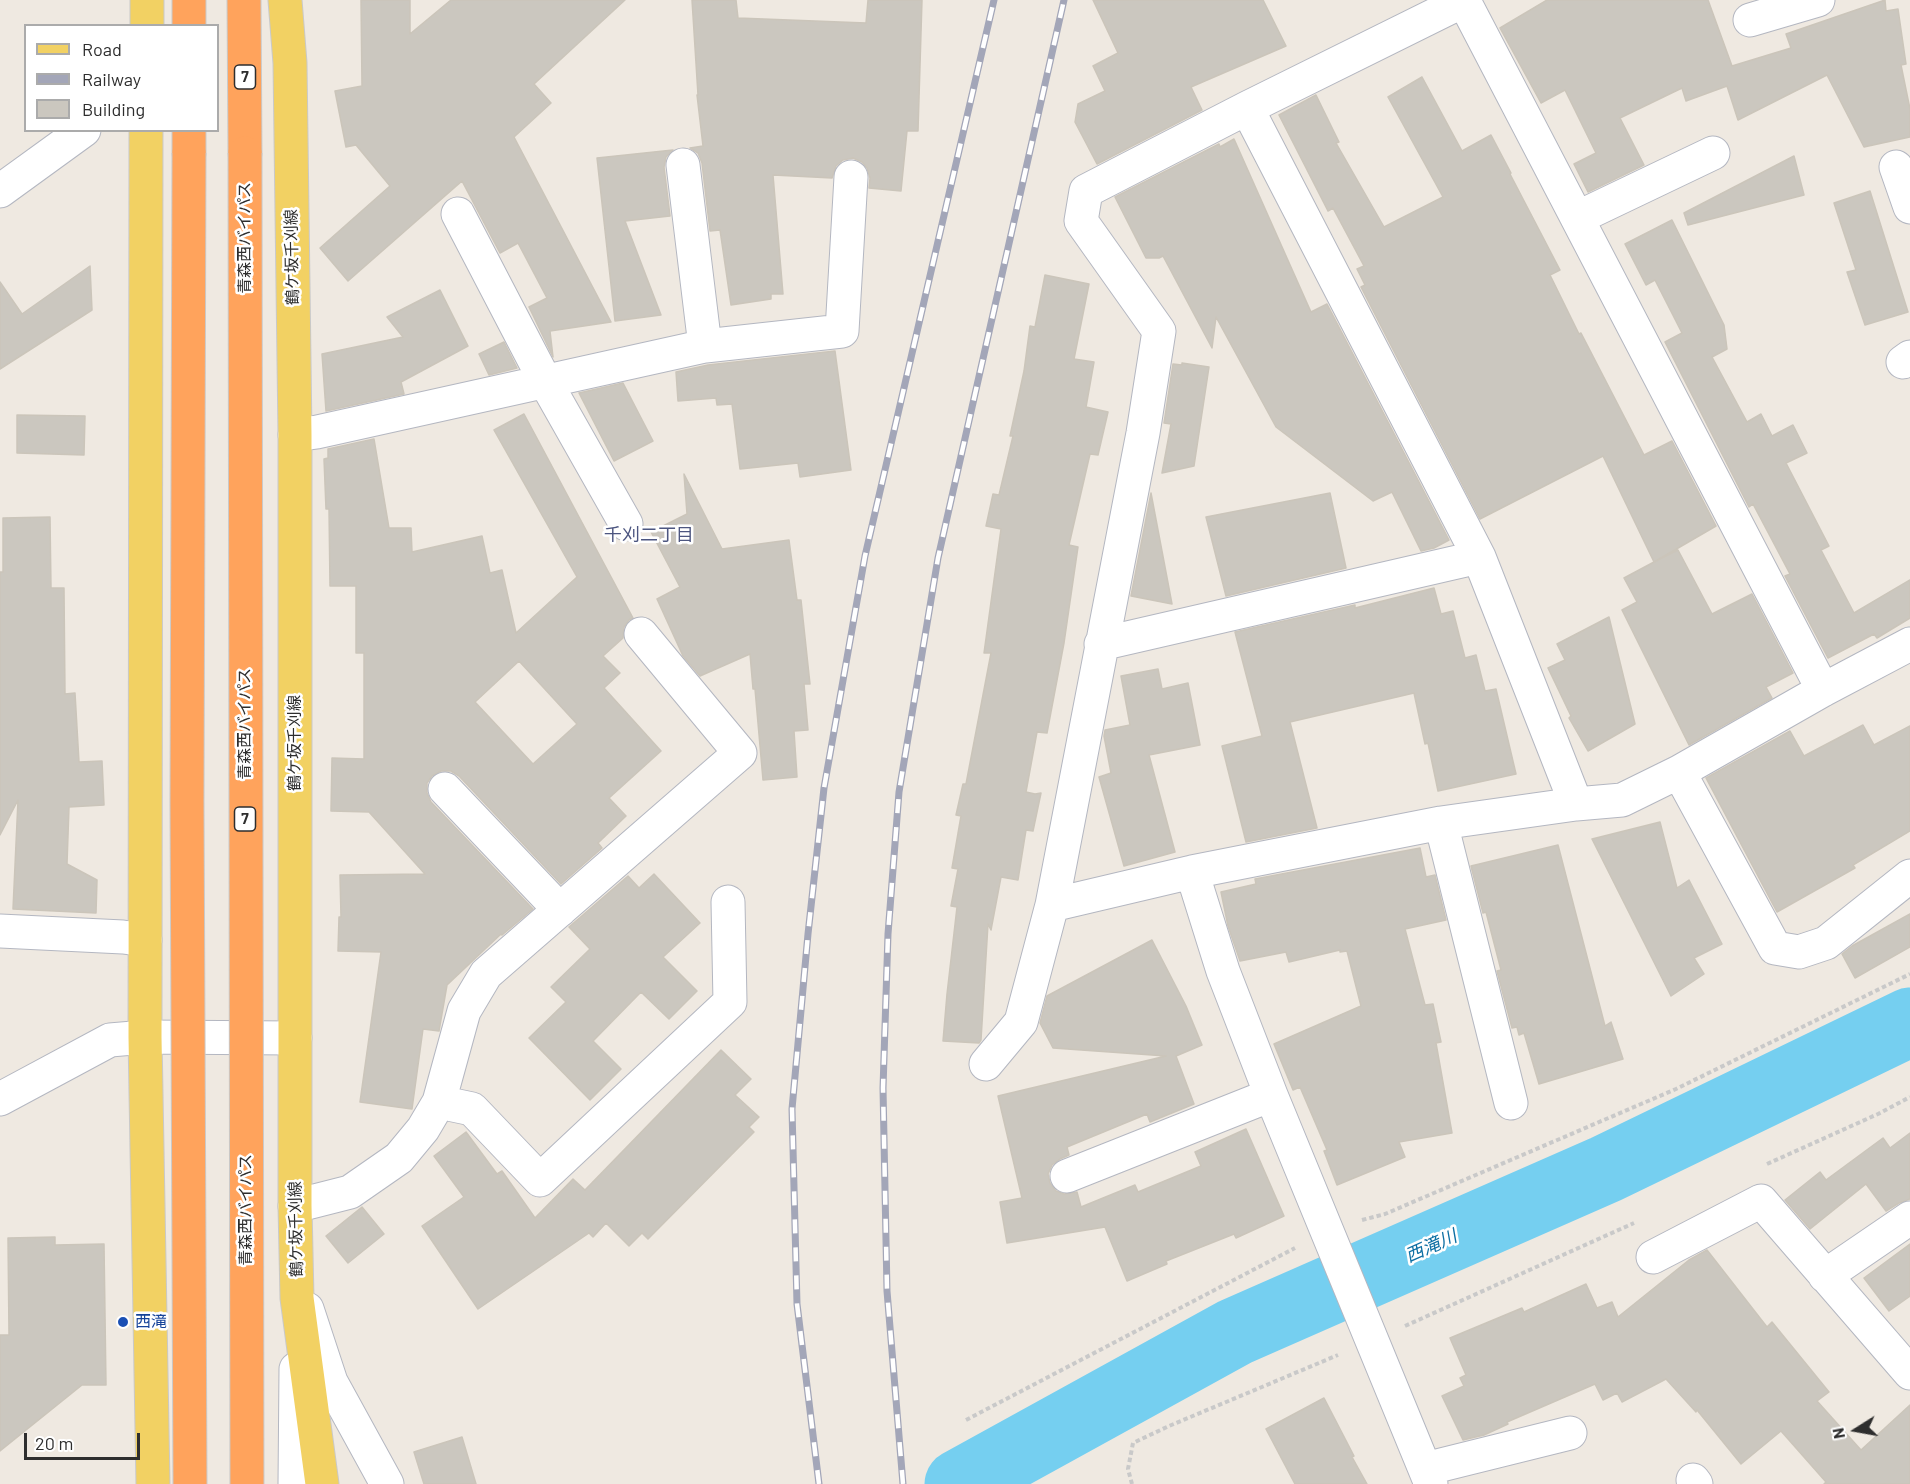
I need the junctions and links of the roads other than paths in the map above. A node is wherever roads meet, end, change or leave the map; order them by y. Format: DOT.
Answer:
graph roads {
  1 [pos="147,0"];
  2 [pos="189,0"];
  3 [pos="244,0"];
  4 [pos="285,0"];
  5 [pos="1465,0"];
  6 [pos="1818,0"];
  7 [pos="1750,20"];
  8 [pos="147,24"];
  9 [pos="189,24"];
  10 [pos="1247,108"];
  11 [pos="81,132"];
  12 [pos="146,132"];
  13 [pos="189,142"];
  14 [pos="1713,153"];
  15 [pos="683,165"];
  16 [pos="1896,167"];
  17 [pos="851,177"];
  18 [pos="0,191"];
  19 [pos="1910,207"];
  20 [pos="458,214"];
  21 [pos="1577,218"];
  22 [pos="705,346"];
  23 [pos="545,381"];
  24 [pos="295,435"];
  25 [pos="626,524"];
  26 [pos="1479,557"];
  27 [pos="640,634"];
  28 [pos="1101,644"];
  29 [pos="1910,644"];
  30 [pos="1823,690"];
  31 [pos="1679,772"];
  32 [pos="445,789"];
  33 [pos="1576,804"];
  34 [pos="1441,823"];
  35 [pos="1192,872"];
  36 [pos="1910,876"];
  37 [pos="728,902"];
  38 [pos="1052,905"];
  39 [pos="560,910"];
  40 [pos="0,931"];
  41 [pos="145,940"];
  42 [pos="145,1037"];
  43 [pos="295,1038"];
  44 [pos="986,1064"];
  45 [pos="1270,1095"];
  46 [pos="0,1099"];
  47 [pos="439,1101"];
  48 [pos="1512,1103"];
  49 [pos="1067,1176"];
  50 [pos="295,1206"];
  51 [pos="1910,1218"];
  52 [pos="1653,1257"];
  53 [pos="1825,1276"];
  54 [pos="298,1290"];
  55 [pos="1910,1373"];
  56 [pos="1570,1433"];
  57 [pos="1428,1476"];
  58 [pos="153,1484"];
  59 [pos="190,1484"];
  60 [pos="247,1484"];
  61 [pos="295,1484"];
  62 [pos="322,1484"];
  63 [pos="387,1484"];
  1 -- 8 [label="main road"];
  2 -- 9 [label="highway"];
  3 -- 60 [label="highway, 青森西バイパス / 7, bridge"];
  4 -- 24 [label="main road, 鶴ケ坂千刈線"];
  5 -- 10 [label="street"];
  5 -- 21 [label="street"];
  6 -- 7 [label="street"];
  10 -- 26 [label="street"];
  10 -- 28 [label="street"];
  11 -- 18 [label="street"];
  12 -- 41 [label="main road"];
  13 -- 59 [label="highway, bridge"];
  14 -- 21 [label="street"];
  15 -- 22 [label="street"];
  16 -- 19 [label="street"];
  17 -- 22 [label="street"];
  20 -- 23 [label="street"];
  21 -- 30 [label="street"];
  22 -- 23 [label="street"];
  23 -- 24 [label="street"];
  23 -- 25 [label="street"];
  24 -- 43 [label="main road, 鶴ケ坂千刈線"];
  26 -- 28 [label="street"];
  26 -- 33 [label="street"];
  27 -- 39 [label="street"];
  28 -- 38 [label="street"];
  29 -- 30 [label="street"];
  30 -- 31 [label="street"];
  31 -- 33 [label="street"];
  31 -- 36 [label="street"];
  32 -- 39 [label="street"];
  33 -- 34 [label="street"];
  34 -- 35 [label="street"];
  34 -- 48 [label="street"];
  35 -- 38 [label="street"];
  35 -- 45 [label="street"];
  37 -- 47 [label="street"];
  38 -- 44 [label="street"];
  39 -- 47 [label="street"];
  40 -- 41 [label="street"];
  41 -- 42 [label="main road"];
  42 -- 43 [label="street"];
  42 -- 46 [label="street"];
  42 -- 58 [label="main road"];
  43 -- 50 [label="main road, 鶴ケ坂千刈線"];
  45 -- 49 [label="street"];
  45 -- 57 [label="street"];
  47 -- 50 [label="street"];
  50 -- 54 [label="main road, 鶴ケ坂千刈線"];
  51 -- 53 [label="street"];
  52 -- 53 [label="street"];
  53 -- 55 [label="street"];
  54 -- 61 [label="street"];
  54 -- 62 [label="main road, 鶴ケ坂千刈線"];
  54 -- 63 [label="street"];
  56 -- 57 [label="street"];
}
